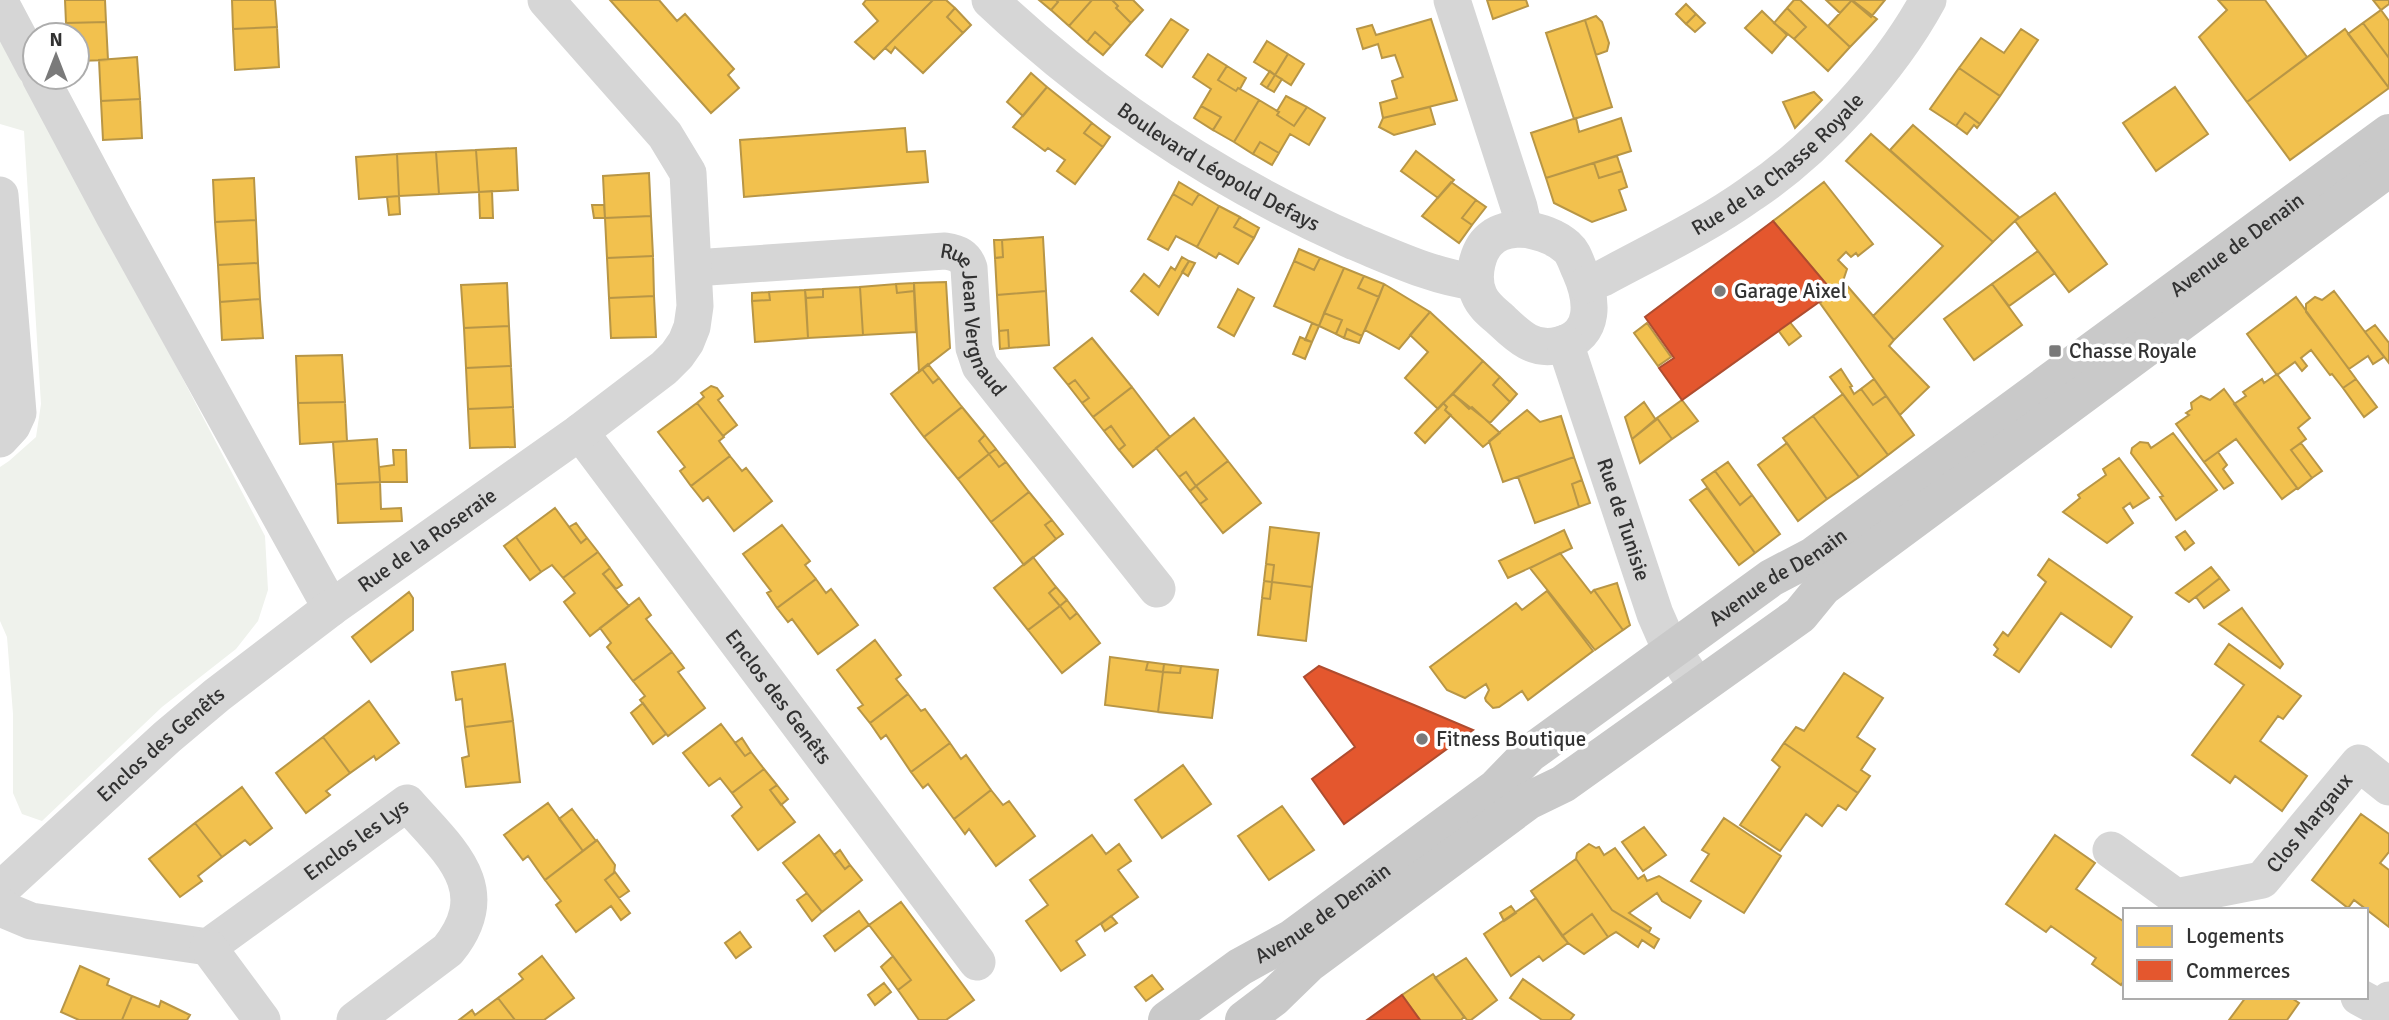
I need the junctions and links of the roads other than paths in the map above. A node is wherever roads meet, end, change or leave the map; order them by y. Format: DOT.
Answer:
graph roads {
  1 [pos="546,0"];
  2 [pos="990,0"];
  3 [pos="1451,0"];
  4 [pos="1928,0"];
  5 [pos="0,2"];
  6 [pos="21,42"];
  7 [pos="47,91"];
  8 [pos="2389,133"];
  9 [pos="2389,168"];
  10 [pos="0,195"];
  11 [pos="1524,229"];
  12 [pos="694,268"];
  13 [pos="1475,282"];
  14 [pos="1586,285"];
  15 [pos="1565,344"];
  16 [pos="580,432"];
  17 [pos="0,439"];
  18 [pos="1157,589"];
  19 [pos="331,608"];
  20 [pos="1673,649"];
  21 [pos="1698,688"];
  22 [pos="2389,787"];
  23 [pos="2111,850"];
  24 [pos="6,872"];
  25 [pos="0,905"];
  26 [pos="208,947"];
  27 [pos="977,962"];
  28 [pos="2362,999"];
  29 [pos="2389,1000"];
  30 [pos="262,1020"];
  31 [pos="355,1020"];
  32 [pos="1167,1020"];
  33 [pos="1244,1020"];
  1 -- 12 [label="street, Rue de la Roseraie"];
  2 -- 13 [label="street, Boulevard Léopold Defays"];
  3 -- 11 [label="street"];
  4 -- 14 [label="street, Rue de la Chasse Royale"];
  5 -- 6 [label="street"];
  7 -- 19 [label="street"];
  8 -- 20 [label="main road, Avenue de Denain"];
  9 -- 21 [label="main road, Avenue de Denain"];
  10 -- 17 [label="street"];
  11 -- 13 [label="street"];
  11 -- 14 [label="street"];
  12 -- 16 [label="street, Rue de la Roseraie"];
  12 -- 18 [label="street, Rue Jean Vergnaud"];
  13 -- 15 [label="street"];
  14 -- 15 [label="street"];
  15 -- 20 [label="street, Rue de Tunisie"];
  16 -- 19 [label="street, Rue de la Roseraie"];
  16 -- 27 [label="street, Enclos des Genêts"];
  19 -- 24 [label="street, Enclos des Genêts"];
  20 -- 21 [label="street, Rue de Tunisie"];
  20 -- 32 [label="main road, Avenue de Denain"];
  21 -- 33 [label="main road, Avenue de Denain"];
  22 -- 23 [label="street, Clos Margaux"];
  25 -- 26 [label="street"];
  26 -- 30 [label="street"];
  26 -- 31 [label="street, Enclos les Lys"];
  28 -- 29 [label="street"];
}
